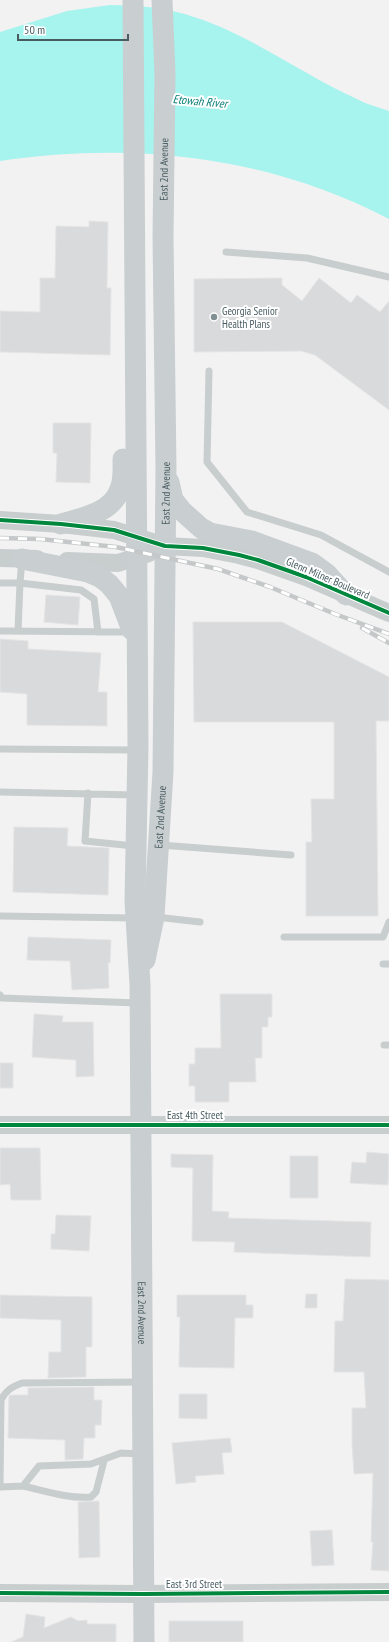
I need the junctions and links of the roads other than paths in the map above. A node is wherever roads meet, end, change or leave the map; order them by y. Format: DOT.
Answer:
graph roads {
  1 [pos="133,0"];
  2 [pos="162,0"];
  3 [pos="226,252"];
  4 [pos="389,277"];
  5 [pos="209,371"];
  6 [pos="135,403"];
  7 [pos="166,468"];
  8 [pos="0,520"];
  9 [pos="61,524"];
  10 [pos="165,546"];
  11 [pos="137,548"];
  12 [pos="0,558"];
  13 [pos="22,559"];
  14 [pos="389,572"];
  15 [pos="0,583"];
  16 [pos="20,583"];
  17 [pos="346,595"];
  18 [pos="389,613"];
  19 [pos="0,631"];
  20 [pos="18,631"];
  21 [pos="98,632"];
  22 [pos="134,639"];
  23 [pos="0,749"];
  24 [pos="138,750"];
  25 [pos="0,792"];
  26 [pos="88,793"];
  27 [pos="137,795"];
  28 [pos="159,845"];
  29 [pos="136,846"];
  30 [pos="291,855"];
  31 [pos="0,916"];
  32 [pos="145,917"];
  33 [pos="200,922"];
  34 [pos="389,922"];
  35 [pos="284,937"];
  36 [pos="140,994"];
  37 [pos="0,995"];
  38 [pos="139,1124"];
  39 [pos="0,1125"];
  40 [pos="389,1125"];
  41 [pos="142,1382"];
  42 [pos="1,1400"];
  43 [pos="143,1454"];
  44 [pos="104,1461"];
  45 [pos="23,1486"];
  46 [pos="0,1487"];
  47 [pos="389,1592"];
  48 [pos="0,1593"];
  49 [pos="143,1594"];
  50 [pos="144,1642"];
  1 -- 6 [label="main road, East 2nd Avenue"];
  2 -- 7 [label="main road, East 2nd Avenue"];
  3 -- 4 [label="lane"];
  5 -- 14 [label="lane"];
  6 -- 9 [label="main road"];
  6 -- 11 [label="main road, East 2nd Avenue"];
  7 -- 10 [label="main road, East 2nd Avenue"];
  7 -- 17 [label="main road"];
  8 -- 9 [label="street"];
  9 -- 11 [label="street"];
  10 -- 11 [label="street, Glenn Milner Boulevard"];
  10 -- 17 [label="street, Glenn Milner Boulevard"];
  10 -- 28 [label="main road, East 2nd Avenue"];
  11 -- 13 [label="street, Glenn Milner Boulevard"];
  11 -- 22 [label="main road, East 2nd Avenue"];
  12 -- 13 [label="street, Glenn Milner Boulevard"];
  13 -- 16 [label="lane"];
  13 -- 22 [label="main road"];
  15 -- 16 [label="lane"];
  16 -- 20 [label="lane"];
  16 -- 21 [label="lane"];
  17 -- 18 [label="street, Glenn Milner Boulevard"];
  19 -- 20 [label="lane"];
  20 -- 21 [label="lane"];
  21 -- 22 [label="lane"];
  22 -- 24 [label="main road, East 2nd Avenue"];
  23 -- 24 [label="lane"];
  24 -- 27 [label="main road, East 2nd Avenue"];
  25 -- 26 [label="lane"];
  26 -- 27 [label="lane"];
  26 -- 29 [label="lane"];
  27 -- 29 [label="main road, East 2nd Avenue"];
  28 -- 30 [label="lane"];
  28 -- 32 [label="main road, East 2nd Avenue"];
  29 -- 32 [label="main road, East 2nd Avenue"];
  31 -- 32 [label="lane"];
  32 -- 33 [label="lane"];
  32 -- 36 [label="main road, East 2nd Avenue"];
  34 -- 35 [label="lane"];
  36 -- 37 [label="lane"];
  36 -- 38 [label="main road, East 2nd Avenue"];
  38 -- 39 [label="street, East 4th Street"];
  38 -- 40 [label="street, East 4th Street"];
  38 -- 41 [label="main road, East 2nd Avenue"];
  41 -- 42 [label="lane"];
  41 -- 43 [label="main road, East 2nd Avenue"];
  42 -- 46 [label="lane"];
  43 -- 44 [label="lane"];
  43 -- 49 [label="main road, East 2nd Avenue"];
  44 -- 45 [label="lane"];
  44 -- 45 [label="lane"];
  45 -- 46 [label="lane"];
  47 -- 49 [label="street, East 3rd Street"];
  48 -- 49 [label="street, East 3rd Street"];
  49 -- 50 [label="main road, East 2nd Avenue"];
}
